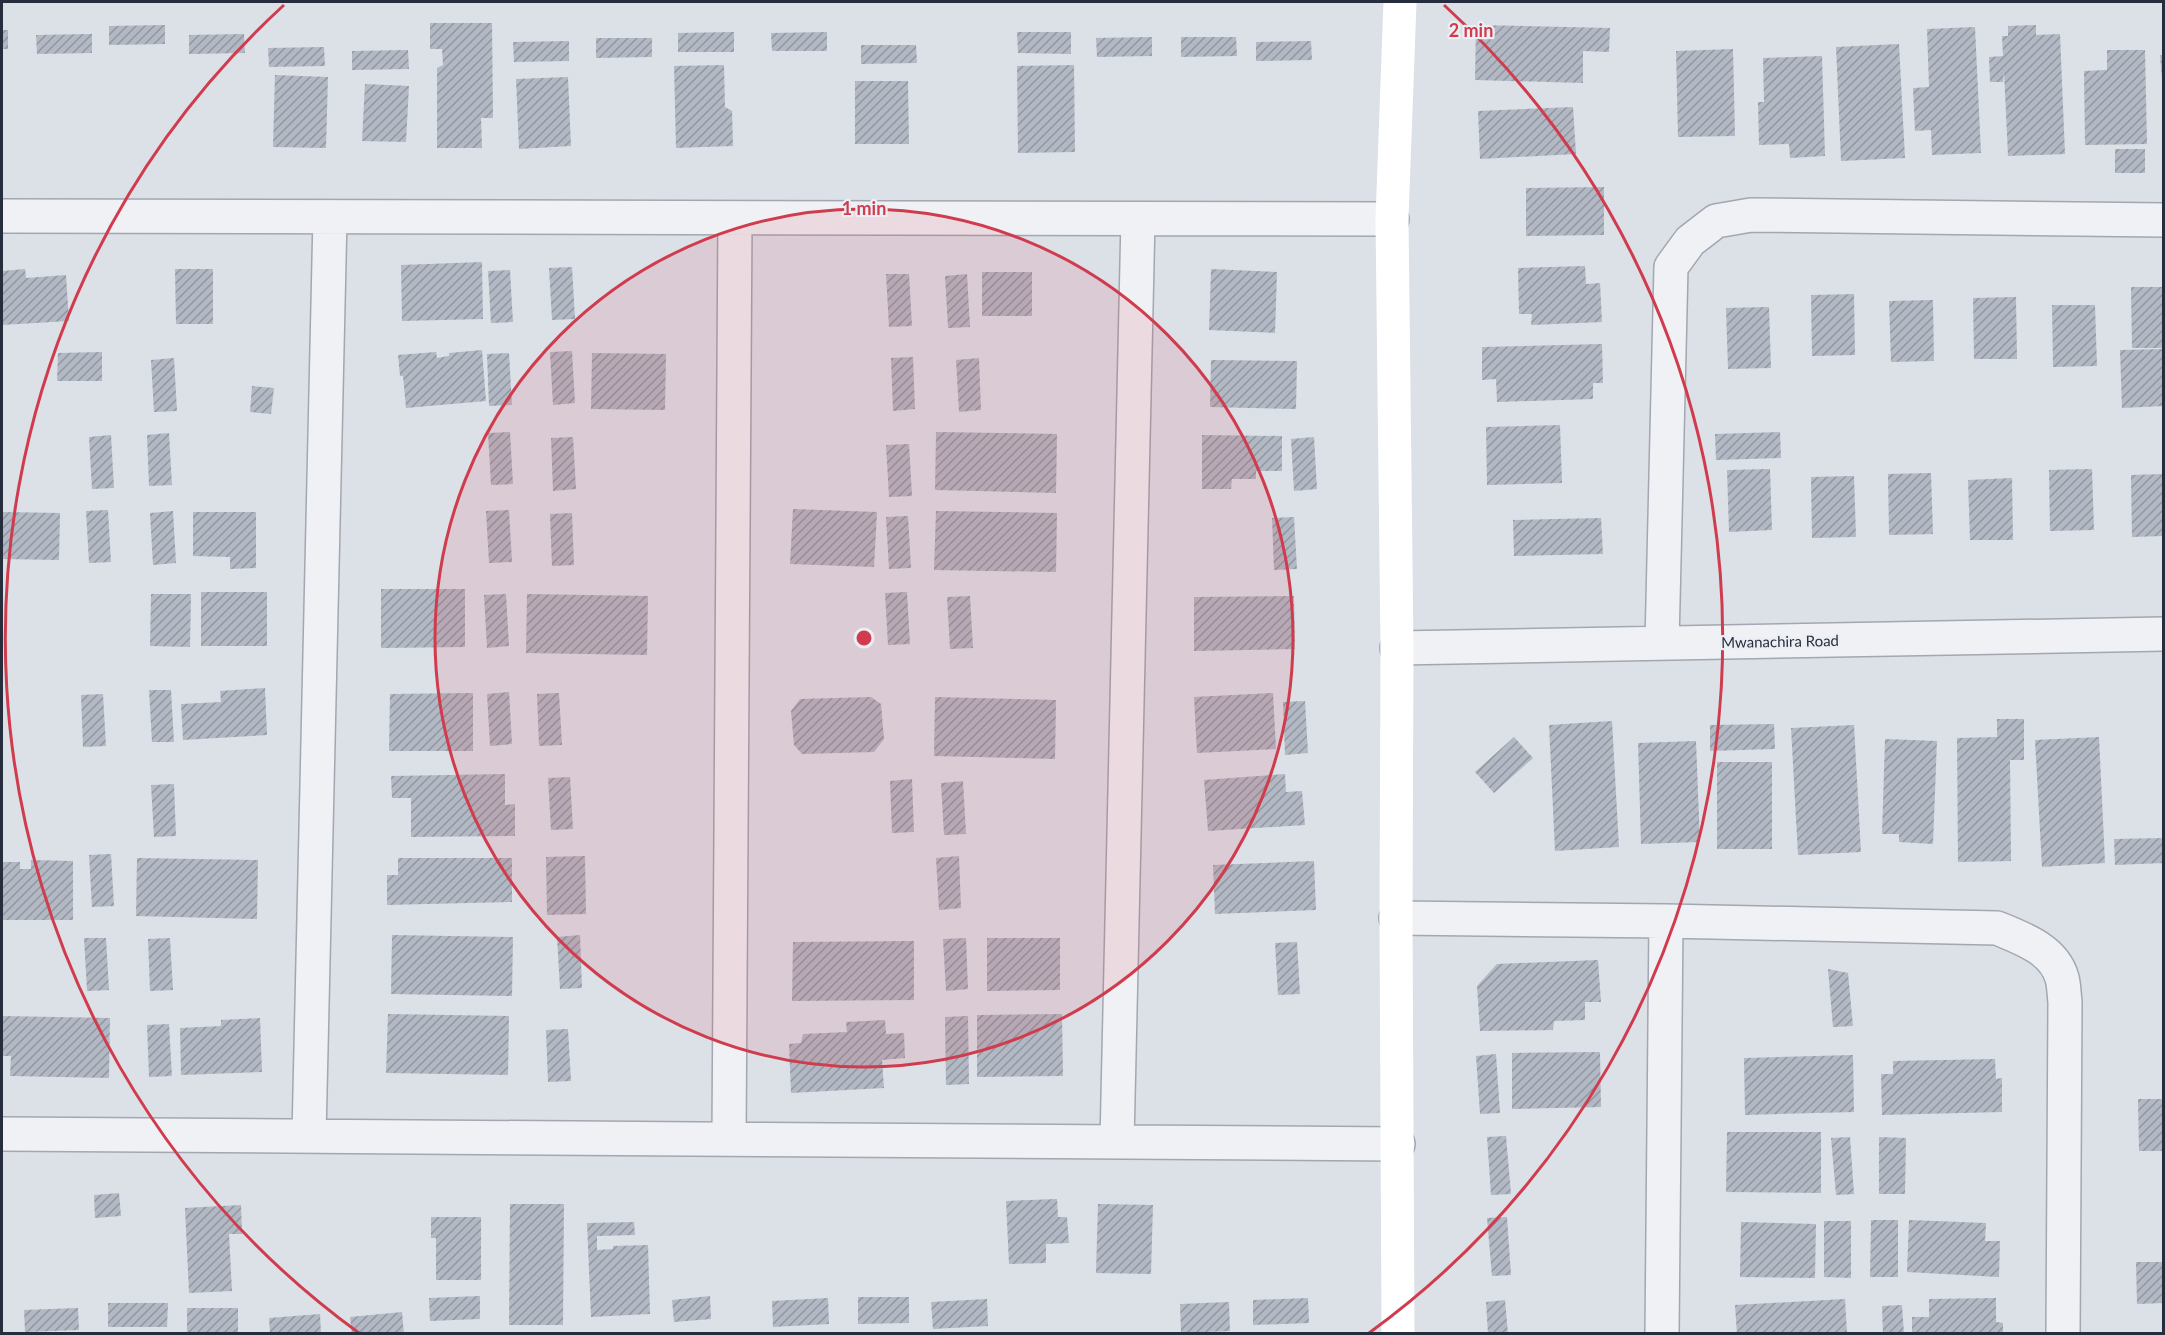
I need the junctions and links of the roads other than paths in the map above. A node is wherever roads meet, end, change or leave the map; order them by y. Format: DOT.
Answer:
graph roads {
  1 [pos="1400,2"];
  2 [pos="2,216"];
  3 [pos="330,217"];
  4 [pos="735,218"];
  5 [pos="1138,219"];
  6 [pos="1392,219"];
  7 [pos="2163,220"];
  8 [pos="2163,634"];
  9 [pos="1662,643"];
  10 [pos="1397,648"];
  11 [pos="1396,918"];
  12 [pos="1666,921"];
  13 [pos="2,1134"];
  14 [pos="309,1136"];
  15 [pos="729,1139"];
  16 [pos="1117,1142"];
  17 [pos="1398,1144"];
  18 [pos="1398,1334"];
  19 [pos="1662,1334"];
  20 [pos="2062,1334"];
  1 -- 6 [label="street"];
  2 -- 3 [label="street"];
  3 -- 4 [label="street"];
  3 -- 14 [label="street"];
  4 -- 5 [label="street"];
  4 -- 15 [label="street"];
  5 -- 6 [label="street"];
  5 -- 16 [label="street"];
  6 -- 10 [label="street"];
  7 -- 9 [label="street"];
  8 -- 9 [label="street, Mwanachira Road"];
  9 -- 10 [label="street, Mwanachira Road"];
  10 -- 11 [label="street"];
  11 -- 12 [label="street"];
  11 -- 17 [label="street"];
  12 -- 19 [label="street"];
  12 -- 20 [label="street"];
  13 -- 14 [label="street"];
  14 -- 15 [label="street"];
  15 -- 16 [label="street"];
  16 -- 17 [label="street"];
  17 -- 18 [label="street"];
}
